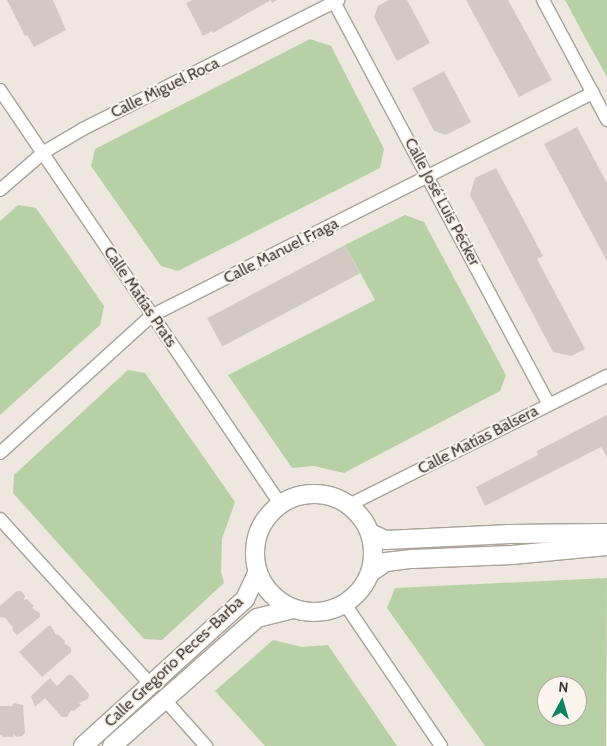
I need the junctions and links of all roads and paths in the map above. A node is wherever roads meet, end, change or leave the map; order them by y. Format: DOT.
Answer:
graph roads {
  1 [pos="543,0"];
  2 [pos="335,1"];
  3 [pos="0,90"];
  4 [pos="592,93"];
  5 [pos="607,120"];
  6 [pos="44,152"];
  7 [pos="429,176"];
  8 [pos="0,190"];
  9 [pos="152,316"];
  10 [pos="607,376"];
  11 [pos="549,404"];
  12 [pos="0,453"];
  13 [pos="280,504"];
  14 [pos="349,505"];
  15 [pos="0,519"];
  16 [pos="607,525"];
  17 [pos="370,533"];
  18 [pos="607,533"];
  19 [pos="510,534"];
  20 [pos="607,546"];
  21 [pos="607,553"];
  22 [pos="512,554"];
  23 [pos="257,573"];
  24 [pos="370,574"];
  25 [pos="345,604"];
  26 [pos="294,609"];
  27 [pos="150,684"];
  28 [pos="165,700"];
  29 [pos="83,746"];
  30 [pos="112,746"];
  31 [pos="206,746"];
  32 [pos="440,746"];
  1 -- 4 [label="street"];
  2 -- 6 [label="street, Calle Miguel Roca"];
  2 -- 7 [label="street, Calle José Luis Pécker"];
  3 -- 6 [label="street, Calle Matías Prats"];
  4 -- 5 [label="street"];
  4 -- 7 [label="street, Calle Manuel Fraga"];
  6 -- 8 [label="street, Calle Miguel Roca"];
  6 -- 9 [label="street, Calle Matías Prats"];
  7 -- 9 [label="street, Calle Manuel Fraga"];
  7 -- 11 [label="street, Calle José Luis Pécker"];
  9 -- 12 [label="street, Calle Manuel Fraga"];
  9 -- 13 [label="street, Calle Matías Prats"];
  10 -- 11 [label="street, Calle Matías Balsera"];
  11 -- 14 [label="street, Calle Matías Balsera"];
  13 -- 14 [label="street"];
  13 -- 23 [label="street"];
  14 -- 17 [label="street"];
  15 -- 27 [label="street"];
  16 -- 19 [label="street"];
  17 -- 19 [label="street"];
  17 -- 24 [label="street"];
  18 -- 19 [label="street"];
  20 -- 22 [label="street"];
  21 -- 22 [label="street"];
  22 -- 24 [label="street"];
  23 -- 26 [label="street"];
  23 -- 27 [label="street, Calle Gregorio Peces-Barba"];
  24 -- 25 [label="street"];
  25 -- 26 [label="street"];
  25 -- 32 [label="street"];
  26 -- 28 [label="street, Calle Gregorio Peces-Barba"];
  27 -- 29 [label="street, Calle Gregorio Peces-Barba"];
  28 -- 30 [label="street, Calle Gregorio Peces-Barba"];
  28 -- 31 [label="street"];
}
